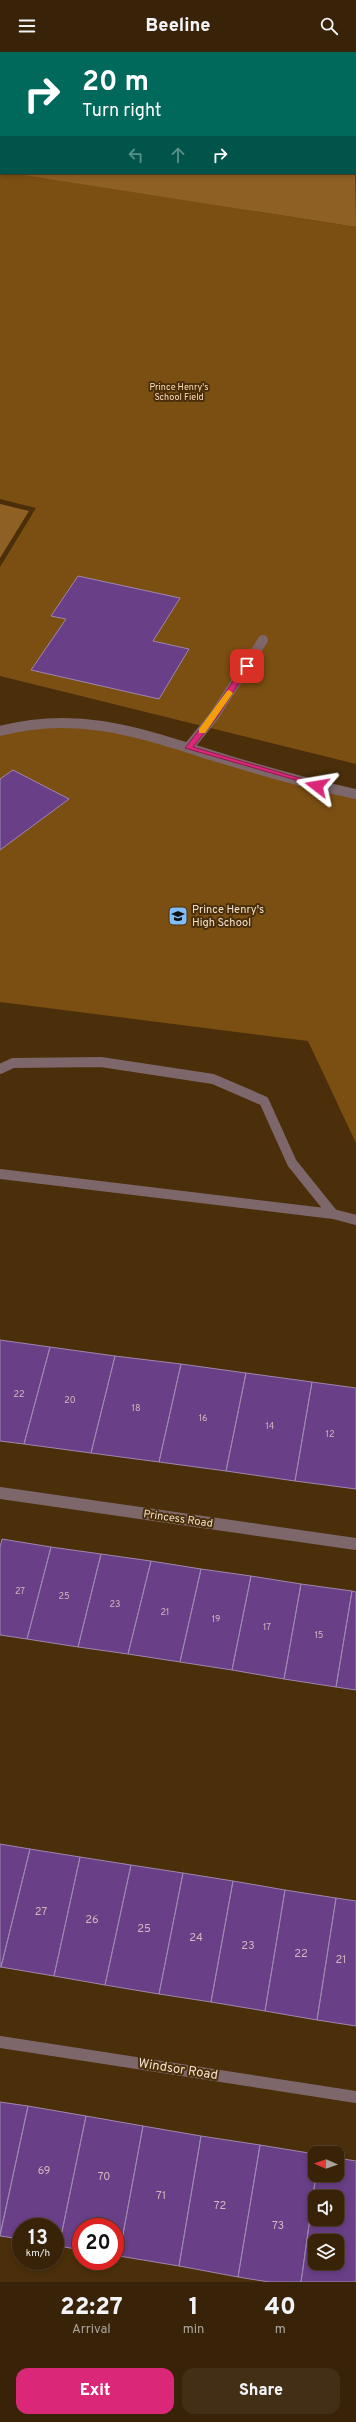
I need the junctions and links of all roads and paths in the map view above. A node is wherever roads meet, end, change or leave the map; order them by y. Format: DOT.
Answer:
graph roads {
  1 [pos="263,640"];
  2 [pos="0,731"];
  3 [pos="188,748"];
  4 [pos="356,794"];
  5 [pos="0,1069"];
  6 [pos="0,1174"];
  7 [pos="333,1214"];
  8 [pos="356,1220"];
  9 [pos="0,1493"];
  10 [pos="356,1544"];
  11 [pos="0,2042"];
  12 [pos="356,2097"];
  1 -- 3 [label="street"];
  2 -- 3 [label="street"];
  3 -- 4 [label="street"];
  5 -- 7 [label="street"];
  6 -- 7 [label="street"];
  7 -- 8 [label="street"];
  9 -- 10 [label="street, Princess Road"];
  11 -- 12 [label="street, Windsor Road"];
}
